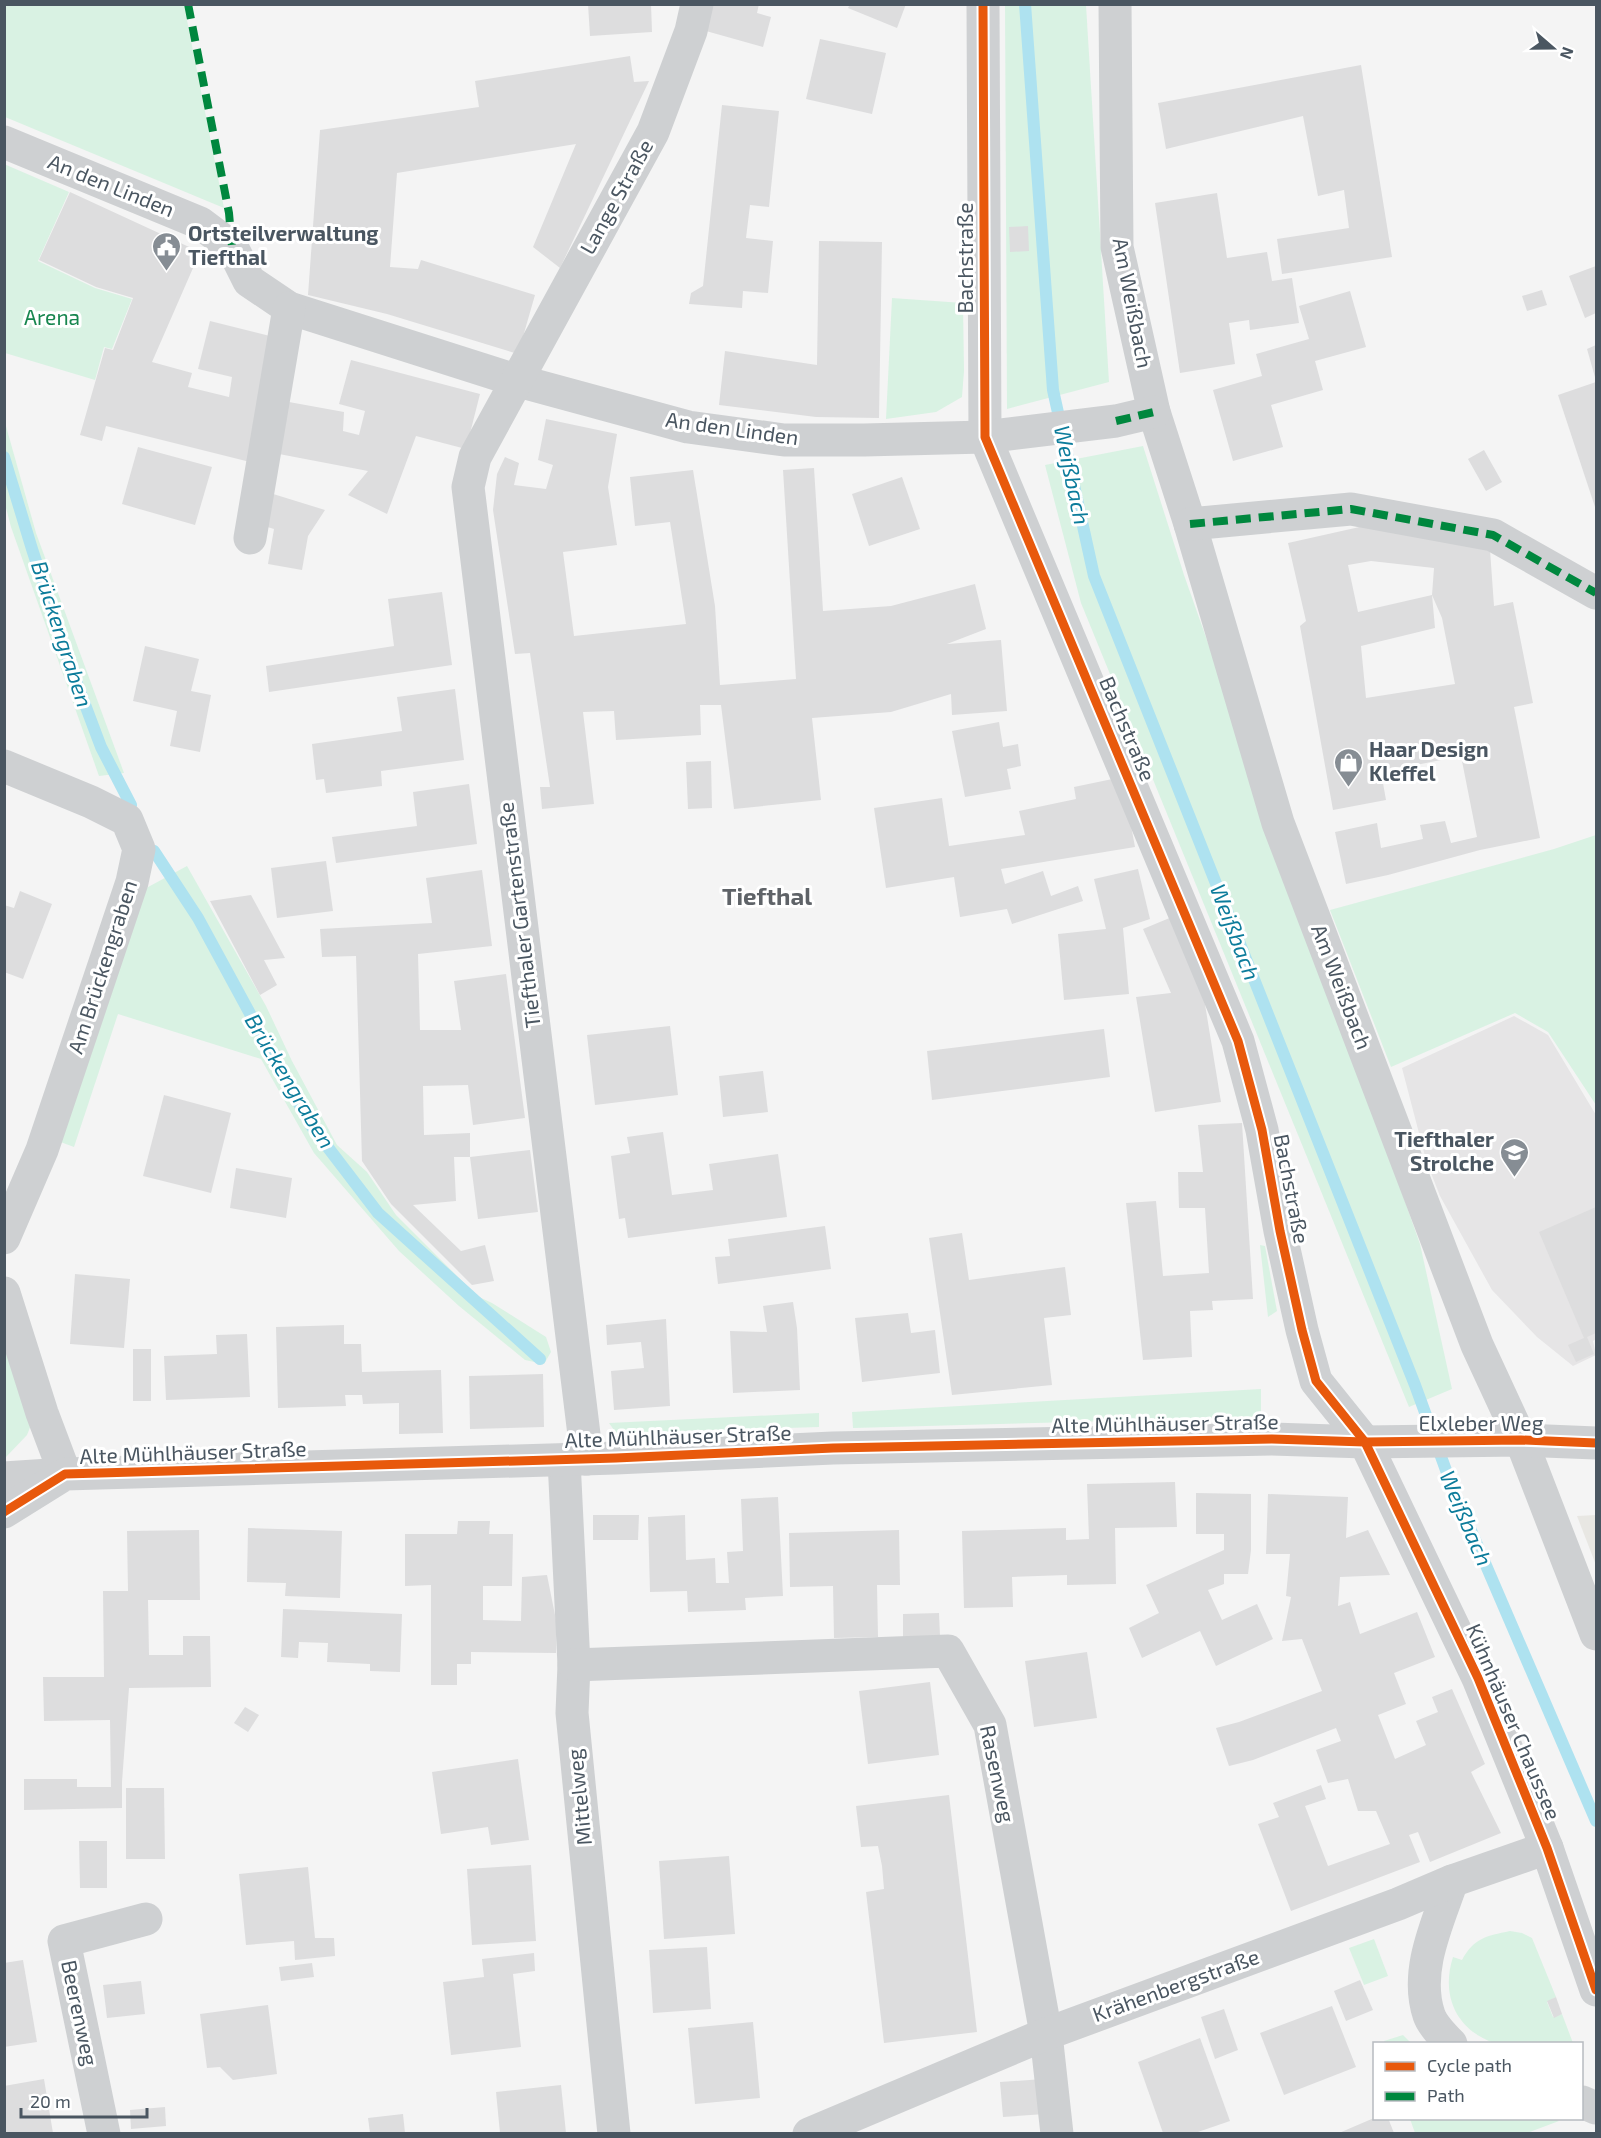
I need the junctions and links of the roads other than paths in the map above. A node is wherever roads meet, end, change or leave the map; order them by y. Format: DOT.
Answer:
graph roads {
  1 [pos="697,4"];
  2 [pos="983,4"];
  3 [pos="1115,4"];
  4 [pos="4,142"];
  5 [pos="289,308"];
  6 [pos="515,380"];
  7 [pos="1154,412"];
  8 [pos="985,437"];
  9 [pos="1190,524"];
  10 [pos="250,538"];
  11 [pos="1596,593"];
  12 [pos="4,766"];
  13 [pos="4,1238"];
  14 [pos="4,1293"];
  15 [pos="1521,1440"];
  16 [pos="1365,1442"];
  17 [pos="1596,1443"];
  18 [pos="575,1459"];
  19 [pos="65,1474"];
  20 [pos="4,1478"];
  21 [pos="4,1512"];
  22 [pos="1596,1634"];
  23 [pos="574,1665"];
  24 [pos="1547,1848"];
  25 [pos="1452,1881"];
  26 [pos="146,1919"];
  27 [pos="1596,1990"];
  28 [pos="1046,2034"];
  29 [pos="1450,2042"];
  30 [pos="104,2133"];
  31 [pos="614,2133"];
  32 [pos="809,2133"];
  33 [pos="1057,2133"];
  1 -- 6 [label="street, Lange Straße"];
  2 -- 8 [label="street, Bachstraße"];
  3 -- 7 [label="street, Am Weißbach"];
  4 -- 5 [label="street, An den Linden"];
  5 -- 6 [label="street, An den Linden"];
  5 -- 10 [label="street"];
  6 -- 8 [label="street, An den Linden"];
  6 -- 18 [label="street, Tiefthaler Gartenstraße"];
  7 -- 8 [label="street, An den Linden"];
  7 -- 9 [label="street, Am Weißbach"];
  8 -- 16 [label="street, Bachstraße"];
  9 -- 11 [label="street"];
  9 -- 15 [label="street, Am Weißbach"];
  12 -- 13 [label="street, Am Brückengraben"];
  14 -- 19 [label="street"];
  15 -- 16 [label="street, Elxleber Weg"];
  15 -- 17 [label="street, Elxleber Weg"];
  15 -- 22 [label="street, Am Weißbach"];
  16 -- 18 [label="street, Alte Mühlhäuser Straße"];
  16 -- 24 [label="street, Kühnhäuser Chaussee"];
  18 -- 19 [label="street, Alte Mühlhäuser Straße"];
  18 -- 23 [label="street, Mittelweg"];
  19 -- 20 [label="street"];
  19 -- 21 [label="street, Alte Mühlhäuser Straße"];
  23 -- 28 [label="street, Rasenweg"];
  23 -- 31 [label="street, Mittelweg"];
  24 -- 25 [label="street, Krähenbergstraße"];
  24 -- 27 [label="street, Kühnhäuser Chaussee"];
  25 -- 28 [label="street, Krähenbergstraße"];
  25 -- 29 [label="street"];
  26 -- 30 [label="street, Beerenweg"];
  28 -- 32 [label="street, Krähenbergstraße"];
  28 -- 33 [label="street, Rasenweg"];
}
